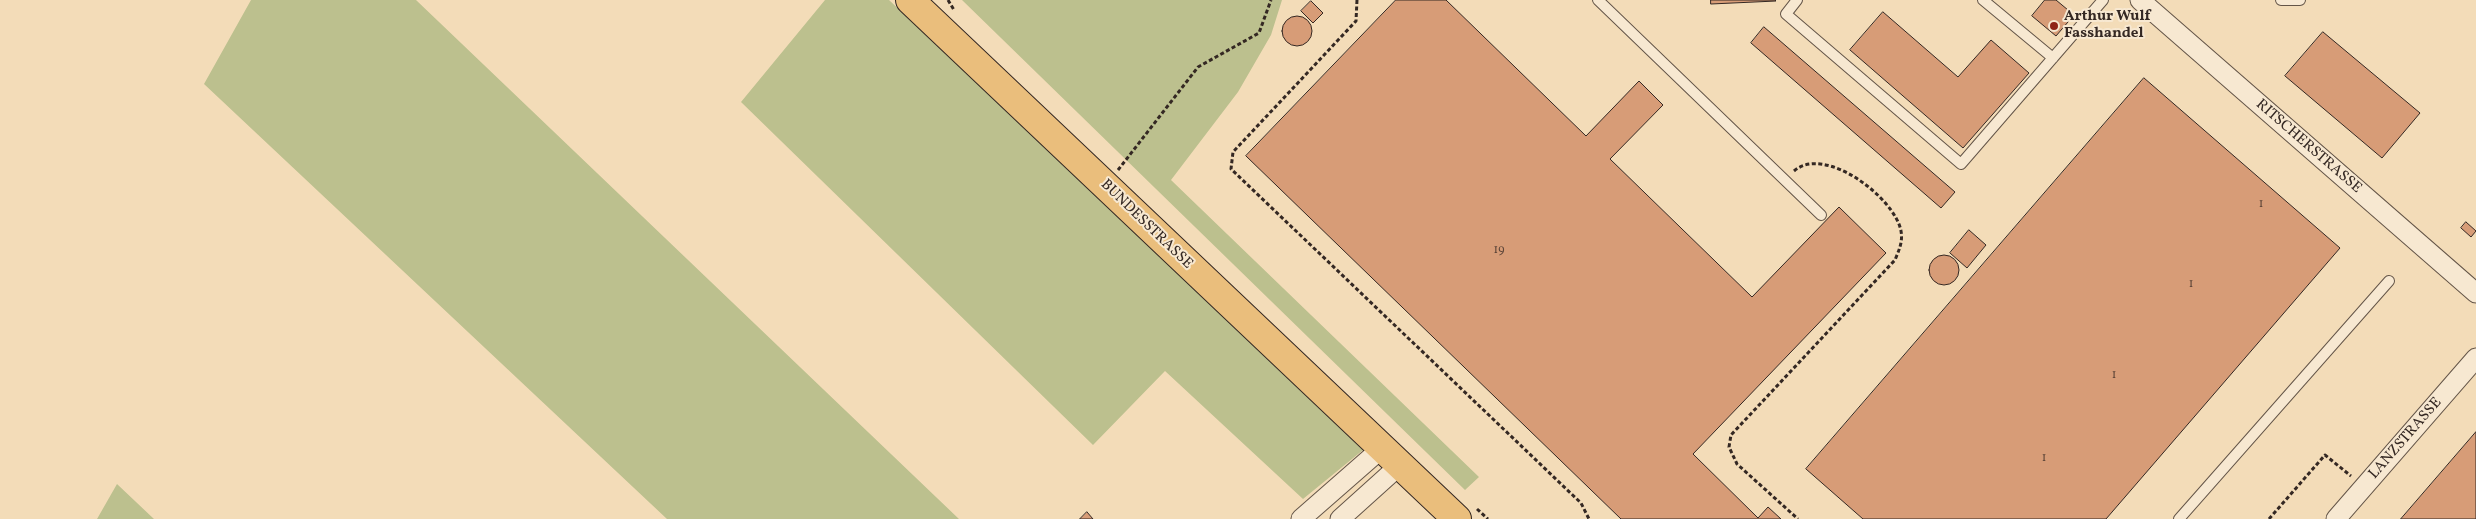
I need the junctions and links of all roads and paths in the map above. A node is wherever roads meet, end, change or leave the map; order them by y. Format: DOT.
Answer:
graph roads {
  1 [pos="910,0"];
  2 [pos="1271,0"];
  3 [pos="1357,0"];
  4 [pos="1598,0"];
  5 [pos="1798,0"];
  6 [pos="1983,0"];
  7 [pos="2103,0"];
  8 [pos="2140,0"];
  9 [pos="2281,0"];
  10 [pos="2300,0"];
  11 [pos="2053,58"];
  12 [pos="1784,180"];
  13 [pos="1104,185"];
  14 [pos="1821,215"];
  15 [pos="2389,281"];
  16 [pos="2476,294"];
  17 [pos="2476,358"];
  18 [pos="1391,457"];
  19 [pos="2364,486"];
  20 [pos="1302,519"];
  21 [pos="1340,519"];
  22 [pos="1456,519"];
  23 [pos="1588,519"];
  24 [pos="1798,519"];
  25 [pos="2179,519"];
  26 [pos="2269,519"];
  27 [pos="2336,519"];
  1 -- 13 [label="main road, BUNDESSTRASSE"];
  2 -- 13 [label="path"];
  3 -- 23 [label="path"];
  4 -- 12 [label="lane"];
  5 -- 11 [label="lane"];
  6 -- 11 [label="lane"];
  7 -- 11 [label="lane"];
  8 -- 16 [label="street, RITSCHERSTRASSE"];
  9 -- 10 [label="lane"];
  12 -- 14 [label="lane"];
  12 -- 24 [label="path"];
  13 -- 18 [label="main road, BUNDESSTRASSE"];
  15 -- 25 [label="lane"];
  17 -- 19 [label="street, LANZSTRASSE"];
  18 -- 20 [label="street"];
  18 -- 21 [label="street"];
  18 -- 22 [label="main road, BUNDESSTRASSE"];
  19 -- 26 [label="path"];
  19 -- 27 [label="street, LANZSTRASSE"];
}
